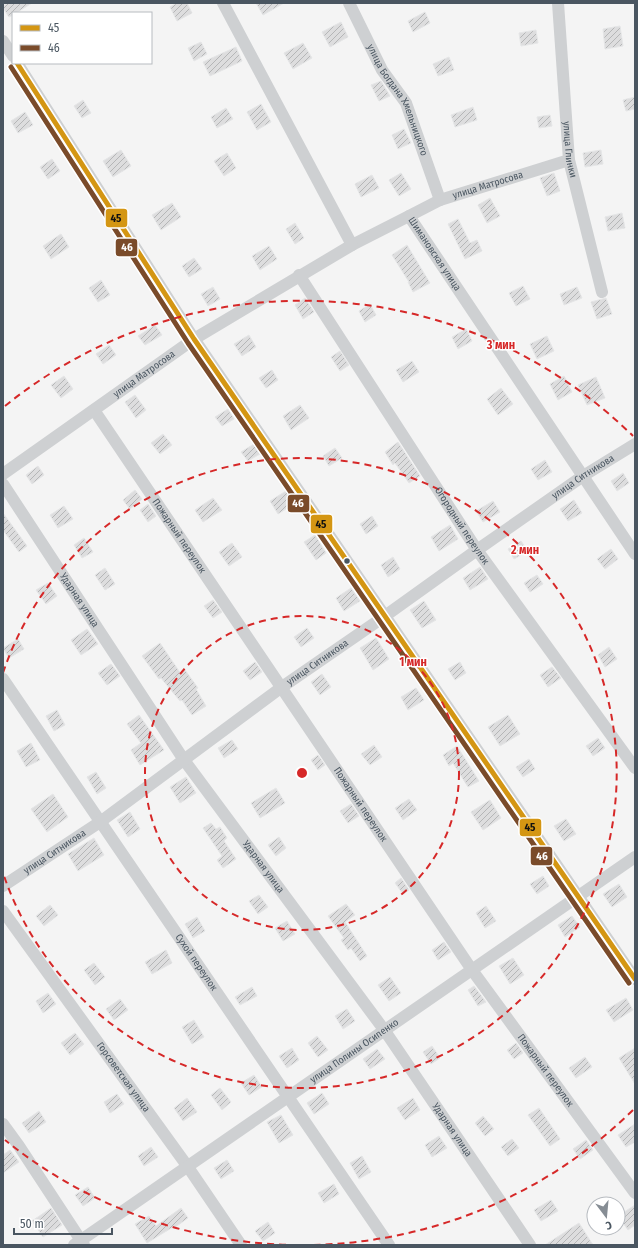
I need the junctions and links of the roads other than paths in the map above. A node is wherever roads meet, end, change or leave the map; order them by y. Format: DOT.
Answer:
graph roads {
  1 [pos="222,3"];
  2 [pos="349,3"];
  3 [pos="558,3"];
  4 [pos="3,41"];
  5 [pos="12,54"];
  6 [pos="18,64"];
  7 [pos="569,160"];
  8 [pos="440,200"];
  9 [pos="409,216"];
  10 [pos="352,245"];
  11 [pos="299,275"];
  12 [pos="602,292"];
  13 [pos="194,339"];
  14 [pos="94,410"];
  15 [pos="635,444"];
  16 [pos="3,474"];
  17 [pos="583,476"];
  18 [pos="3,484"];
  19 [pos="477,550"];
  20 [pos="635,554"];
  21 [pos="384,616"];
  22 [pos="3,679"];
  23 [pos="282,687"];
  24 [pos="184,760"];
  25 [pos="635,768"];
  26 [pos="100,822"];
  27 [pos="635,857"];
  28 [pos="3,886"];
  29 [pos="578,896"];
  30 [pos="3,911"];
  31 [pos="472,970"];
  32 [pos="635,979"];
  33 [pos="384,1030"];
  34 [pos="288,1097"];
  35 [pos="3,1124"];
  36 [pos="188,1167"];
  37 [pos="635,1193"];
  38 [pos="80,1244"];
  39 [pos="241,1245"];
  40 [pos="389,1245"];
  41 [pos="530,1245"];
  1 -- 10 [label="street"];
  2 -- 8 [label="street, улица Богдана Хмельницкого"];
  3 -- 7 [label="street, улица Глинки"];
  4 -- 5 [label="street"];
  6 -- 13 [label="street"];
  7 -- 8 [label="street, улица Матросова"];
  7 -- 12 [label="street, улица Глинки"];
  8 -- 9 [label="street, улица Матросова"];
  9 -- 10 [label="street, Шимановская улица"];
  9 -- 17 [label="street, Шимановская улица"];
  10 -- 11 [label="street, улица Матросова"];
  11 -- 13 [label="street, улица Матросова"];
  11 -- 19 [label="street, Огородный переулок"];
  13 -- 14 [label="street, улица Матросова"];
  13 -- 21 [label="street"];
  14 -- 16 [label="street, улица Матросова"];
  14 -- 23 [label="street, Пожарный переулок"];
  15 -- 17 [label="street, улица Ситникова"];
  17 -- 19 [label="street, улица Ситникова"];
  17 -- 20 [label="street, Шимановская улица"];
  18 -- 24 [label="street, Ударная улица"];
  19 -- 21 [label="street, улица Ситникова"];
  19 -- 25 [label="street, Огородный переулок"];
  21 -- 23 [label="street, улица Ситникова"];
  21 -- 29 [label="street"];
  22 -- 26 [label="street, Сухой переулок"];
  23 -- 24 [label="street, улица Ситникова"];
  23 -- 31 [label="street, Пожарный переулок"];
  24 -- 26 [label="street, улица Ситникова"];
  24 -- 33 [label="street, Ударная улица"];
  26 -- 28 [label="street, улица Ситникова"];
  26 -- 34 [label="street, Сухой переулок"];
  27 -- 29 [label="street, улица Полины Осипенко"];
  29 -- 31 [label="street, улица Полины Осипенко"];
  29 -- 32 [label="street"];
  30 -- 36 [label="street, Горсоветская улица"];
  31 -- 33 [label="street, улица Полины Осипенко"];
  31 -- 37 [label="street, Пожарный переулок"];
  33 -- 34 [label="street, улица Полины Осипенко"];
  33 -- 41 [label="street, Ударная улица"];
  34 -- 36 [label="street, улица Полины Осипенко"];
  34 -- 40 [label="street, Сухой переулок"];
  35 -- 38 [label="street"];
  36 -- 38 [label="street, улица Полины Осипенко"];
  36 -- 39 [label="street, Горсоветская улица"];
}
